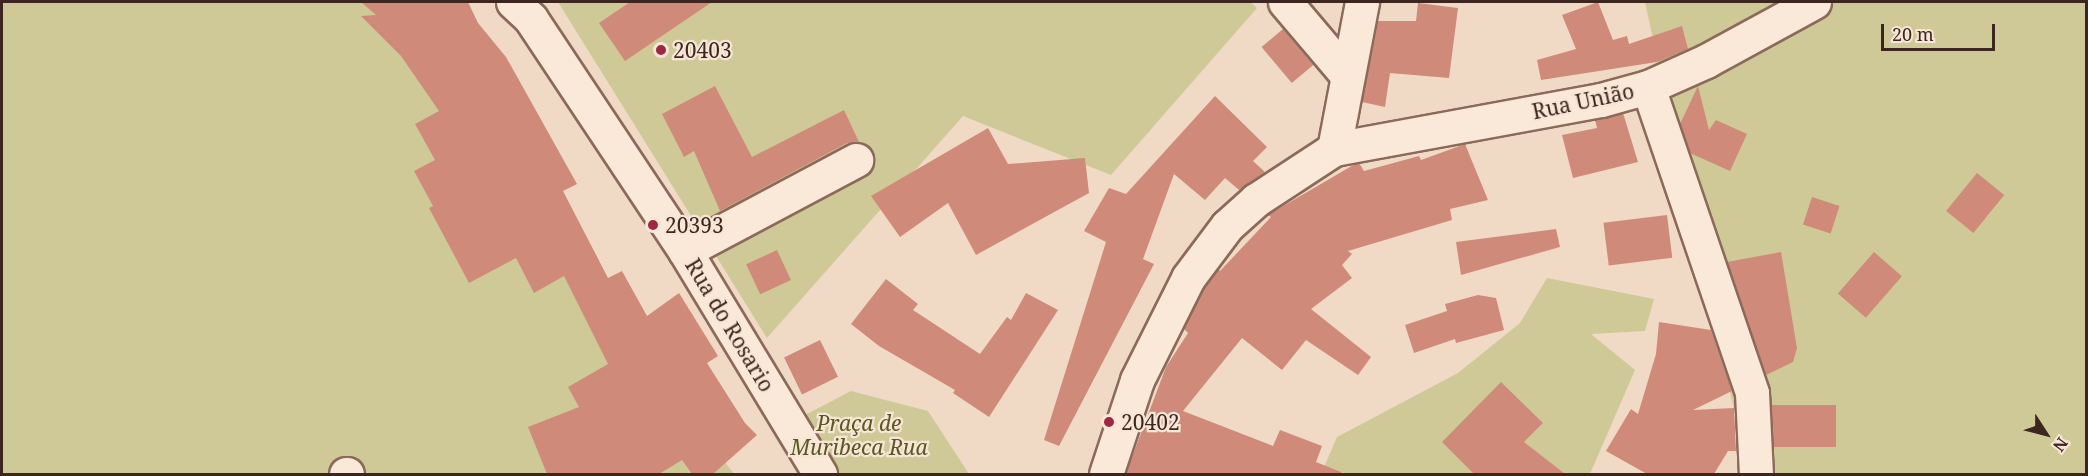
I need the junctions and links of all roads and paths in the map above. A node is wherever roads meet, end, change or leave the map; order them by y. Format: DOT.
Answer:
graph roads {
  1 [pos="513,2"];
  2 [pos="1285,2"];
  3 [pos="1362,2"];
  4 [pos="1814,2"];
  5 [pos="1347,75"];
  6 [pos="1648,87"];
  7 [pos="1334,149"];
  8 [pos="856,160"];
  9 [pos="685,251"];
  10 [pos="820,474"];
  11 [pos="1106,474"];
  12 [pos="1756,474"];
  1 -- 9 [label="street, Rua do Rosario"];
  2 -- 5 [label="street"];
  3 -- 5 [label="street"];
  4 -- 6 [label="street, Rua União"];
  5 -- 7 [label="street"];
  6 -- 7 [label="street, Rua União"];
  6 -- 12 [label="street"];
  7 -- 11 [label="street"];
  8 -- 9 [label="street"];
  9 -- 10 [label="street, Rua do Rosario"];
}
